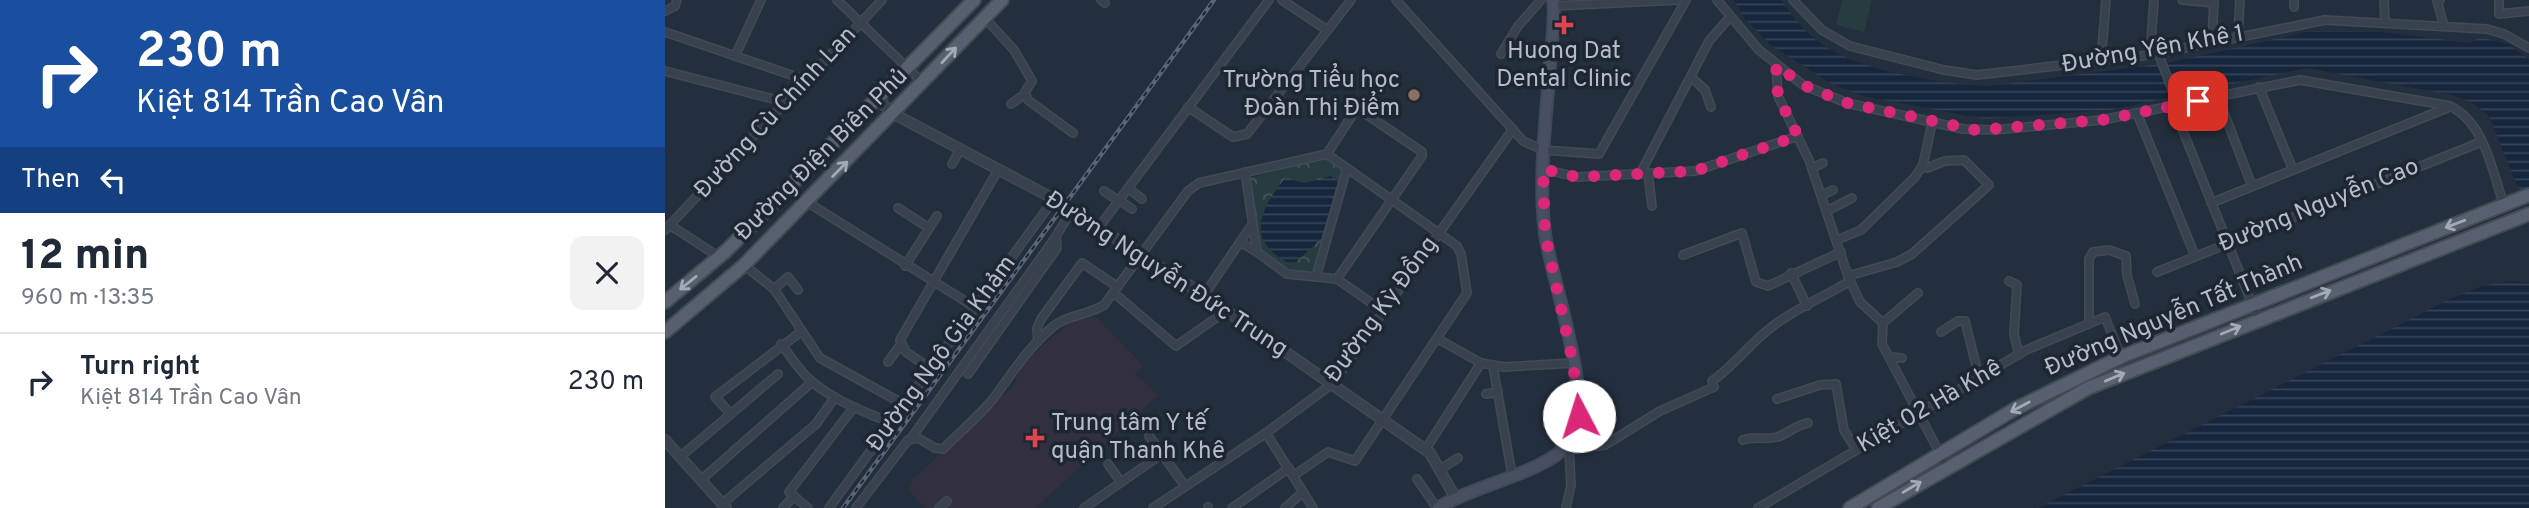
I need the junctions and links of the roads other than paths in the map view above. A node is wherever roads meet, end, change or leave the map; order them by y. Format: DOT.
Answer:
graph roads {
  1 [pos="677,0"];
  2 [pos="761,0"];
  3 [pos="837,0"];
  4 [pos="882,0"];
  5 [pos="974,0"];
  6 [pos="1002,0"];
  7 [pos="1269,0"];
  8 [pos="1282,0"];
  9 [pos="1351,0"];
  10 [pos="1396,0"];
  11 [pos="1541,0"];
  12 [pos="1677,0"];
  13 [pos="1686,0"];
  14 [pos="1717,0"];
  15 [pos="1793,0"];
  16 [pos="2106,0"];
  17 [pos="2154,0"];
  18 [pos="2182,0"];
  19 [pos="2240,0"];
  20 [pos="2385,0"];
  21 [pos="2440,0"];
  22 [pos="2499,0"];
  23 [pos="1608,1"];
  24 [pos="2214,1"];
  25 [pos="1553,3"];
  26 [pos="665,11"];
  27 [pos="2529,11"];
  28 [pos="2499,14"];
  29 [pos="985,18"];
  30 [pos="1729,18"];
  31 [pos="861,22"];
  32 [pos="2385,22"];
  33 [pos="2444,26"];
  34 [pos="1328,30"];
  35 [pos="2494,31"];
  36 [pos="665,32"];
  37 [pos="2238,36"];
  38 [pos="2212,42"];
  39 [pos="2529,48"];
  40 [pos="1501,54"];
  41 [pos="735,56"];
  42 [pos="2156,56"];
  43 [pos="2101,61"];
  44 [pos="1776,65"];
  45 [pos="908,68"];
  46 [pos="665,71"];
  47 [pos="1691,76"];
  48 [pos="806,80"];
  49 [pos="923,83"];
  50 [pos="2259,88"];
  51 [pos="1025,94"];
  52 [pos="2218,97"];
  53 [pos="878,100"];
  54 [pos="785,102"];
  55 [pos="1011,104"];
  56 [pos="2175,106"];
  57 [pos="2450,106"];
  58 [pos="1188,107"];
  59 [pos="1711,107"];
  60 [pos="2137,113"];
  61 [pos="894,114"];
  62 [pos="1932,123"];
  63 [pos="1513,129"];
  64 [pos="1073,133"];
  65 [pos="1798,136"];
  66 [pos="2481,142"];
  67 [pos="960,150"];
  68 [pos="1543,150"];
  69 [pos="1327,154"];
  70 [pos="1823,163"];
  71 [pos="952,164"];
  72 [pos="1923,164"];
  73 [pos="1812,167"];
  74 [pos="1347,168"];
  75 [pos="1543,169"];
  76 [pos="998,170"];
  77 [pos="2293,170"];
  78 [pos="1245,172"];
  79 [pos="1644,173"];
  80 [pos="2252,186"];
  81 [pos="1128,188"];
  82 [pos="1833,190"];
  83 [pos="1104,191"];
  84 [pos="1822,195"];
  85 [pos="2524,197"];
  86 [pos="1852,198"];
  87 [pos="1054,199"];
  88 [pos="1142,199"];
  89 [pos="1119,200"];
  90 [pos="1392,200"];
  91 [pos="807,202"];
  92 [pos="2211,203"];
  93 [pos="2504,205"];
  94 [pos="1652,206"];
  95 [pos="898,208"];
  96 [pos="1132,209"];
  97 [pos="1072,210"];
  98 [pos="1827,211"];
  99 [pos="2526,215"];
  100 [pos="937,216"];
  101 [pos="1251,226"];
  102 [pos="1099,227"];
  103 [pos="666,228"];
  104 [pos="929,228"];
  105 [pos="1438,232"];
  106 [pos="1055,238"];
  107 [pos="1837,240"];
  108 [pos="1240,242"];
  109 [pos="2227,243"];
  110 [pos="1257,252"];
  111 [pos="1841,252"];
  112 [pos="1141,254"];
  113 [pos="1683,255"];
  114 [pos="2195,256"];
  115 [pos="719,257"];
  116 [pos="744,265"];
  117 [pos="905,266"];
  118 [pos="2157,272"];
  119 [pos="1791,273"];
  120 [pos="1316,277"];
  121 [pos="1337,279"];
  122 [pos="1849,279"];
  123 [pos="2009,281"];
  124 [pos="932,282"];
  125 [pos="773,289"];
  126 [pos="798,290"];
  127 [pos="1116,290"];
  128 [pos="1918,293"];
  129 [pos="1204,295"];
  130 [pos="665,302"];
  131 [pos="2135,304"];
  132 [pos="2252,304"];
  133 [pos="1807,306"];
  134 [pos="977,308"];
  135 [pos="1226,311"];
  136 [pos="1383,311"];
  137 [pos="2258,319"];
  138 [pos="1883,323"];
  139 [pos="2089,324"];
  140 [pos="802,331"];
  141 [pos="665,332"];
  142 [pos="1941,332"];
  143 [pos="1438,339"];
  144 [pos="1038,341"];
  145 [pos="781,344"];
  146 [pos="901,344"];
  147 [pos="2019,355"];
  148 [pos="1889,357"];
  149 [pos="2121,357"];
  150 [pos="1902,358"];
  151 [pos="888,362"];
  152 [pos="1481,363"];
  153 [pos="1573,363"];
  154 [pos="1493,366"];
  155 [pos="931,369"];
  156 [pos="778,374"];
  157 [pos="968,374"];
  158 [pos="1979,377"];
  159 [pos="812,382"];
  160 [pos="1332,384"];
  161 [pos="1498,392"];
  162 [pos="1486,394"];
  163 [pos="835,397"];
  164 [pos="1777,399"];
  165 [pos="905,404"];
  166 [pos="854,407"];
  167 [pos="730,413"];
  168 [pos="1916,413"];
  169 [pos="1383,420"];
  170 [pos="891,423"];
  171 [pos="1808,423"];
  172 [pos="1266,433"];
  173 [pos="1149,436"];
  174 [pos="912,437"];
  175 [pos="665,440"];
  176 [pos="1743,440"];
  177 [pos="1569,447"];
  178 [pos="1856,449"];
  179 [pos="1425,450"];
  180 [pos="1162,454"];
  181 [pos="1939,454"];
  182 [pos="680,457"];
  183 [pos="1458,458"];
  184 [pos="1108,464"];
  185 [pos="1947,467"];
  186 [pos="1439,470"];
  187 [pos="1291,472"];
  188 [pos="1512,475"];
  189 [pos="701,480"];
  190 [pos="1417,480"];
  191 [pos="1121,482"];
  192 [pos="1185,486"];
  193 [pos="1303,492"];
  194 [pos="794,496"];
  195 [pos="1455,497"];
  196 [pos="947,501"];
  197 [pos="724,506"];
  198 [pos="783,508"];
  199 [pos="808,508"];
  200 [pos="829,508"];
  201 [pos="856,508"];
  202 [pos="939,508"];
  203 [pos="1084,508"];
  204 [pos="1153,508"];
  205 [pos="1232,508"];
  206 [pos="1285,508"];
  207 [pos="1313,508"];
  208 [pos="1437,508"];
  209 [pos="1566,508"];
  210 [pos="1758,508"];
  211 [pos="1850,508"];
  212 [pos="1878,508"];
  1 -- 26 [label="street"];
  2 -- 41 [label="street"];
  3 -- 31 [label="street"];
  4 -- 31 [label="street, Đường Cù Chính Lan"];
  5 -- 45 [label="main road, Đường Điện Biên Phủ"];
  6 -- 29 [label="main road, Đường Điện Biên Phủ"];
  7 -- 58 [label="street"];
  8 -- 34 [label="street"];
  9 -- 34 [label="street"];
  10 -- 63 [label="street"];
  11 -- 40 [label="street"];
  12 -- 23 [label="street"];
  13 -- 68 [label="street"];
  14 -- 30 [label="street"];
  15 -- 43 [label="street, Đường Yên Khê 1"];
  16 -- 43 [label="street"];
  17 -- 42 [label="street"];
  18 -- 24 [label="street"];
  19 -- 37 [label="street"];
  20 -- 32 [label="street"];
  21 -- 33 [label="street"];
  22 -- 28 [label="street"];
  23 -- 25 [label="street"];
  24 -- 38 [label="street"];
  25 -- 68 [label="main road"];
  27 -- 28 [label="street"];
  28 -- 35 [label="street"];
  49 -- 29 [label="main road, Đường Điện Biên Phủ, one-way"];
  29 -- 51 [label="street"];
  30 -- 44 [label="street"];
  30 -- 47 [label="street"];
  31 -- 45 [label="street"];
  31 -- 48 [label="street, Đường Cù Chính Lan"];
  32 -- 33 [label="street, Đường Yên Khê 1"];
  32 -- 37 [label="street, Đường Yên Khê 1"];
  33 -- 35 [label="street, Đường Yên Khê 1"];
  34 -- 58 [label="street"];
  35 -- 39 [label="street, Đường Yên Khê 1"];
  36 -- 41 [label="street"];
  37 -- 38 [label="street, Đường Yên Khê 1"];
  38 -- 42 [label="street, Đường Yên Khê 1"];
  41 -- 48 [label="street"];
  42 -- 43 [label="street, Đường Yên Khê 1"];
  42 -- 56 [label="street"];
  44 -- 62 [label="street"];
  44 -- 65 [label="street"];
  45 -- 49 [label="street"];
  45 -- 53 [label="main road, Đường Điện Biên Phủ"];
  46 -- 54 [label="street"];
  47 -- 59 [label="street"];
  47 -- 79 [label="street"];
  48 -- 54 [label="street, Đường Cù Chính Lan"];
  49 -- 61 [label="main road, Đường Điện Biên Phủ"];
  50 -- 52 [label="street"];
  50 -- 57 [label="street"];
  50 -- 77 [label="street"];
  51 -- 55 [label="street"];
  51 -- 64 [label="street"];
  52 -- 56 [label="street"];
  52 -- 80 [label="street"];
  53 -- 61 [label="street, Đường Nguyễn Đức Trung"];
  53 -- 115 [label="main road, Đường Điện Biên Phủ"];
  54 -- 103 [label="street, Đường Cù Chính Lan"];
  56 -- 60 [label="street"];
  56 -- 92 [label="street"];
  57 -- 66 [label="street"];
  57 -- 77 [label="street"];
  58 -- 81 [label="street"];
  60 -- 62 [label="street"];
  60 -- 114 [label="street"];
  61 -- 67 [label="street, Đường Nguyễn Đức Trung"];
  91 -- 61 [label="main road, Đường Điện Biên Phủ, one-way"];
  62 -- 72 [label="street"];
  63 -- 68 [label="street"];
  63 -- 105 [label="street, Đường Kỳ Đồng"];
  65 -- 73 [label="street"];
  65 -- 79 [label="street"];
  66 -- 93 [label="street"];
  66 -- 109 [label="street, Đường Nguyễn Cao"];
  67 -- 71 [label="street"];
  67 -- 76 [label="street, Đường Nguyễn Đức Trung"];
  68 -- 75 [label="main road"];
  69 -- 74 [label="street"];
  69 -- 78 [label="street"];
  69 -- 90 [label="street"];
  70 -- 73 [label="street"];
  72 -- 107 [label="street"];
  72 -- 122 [label="street"];
  73 -- 84 [label="street"];
  74 -- 90 [label="street"];
  74 -- 120 [label="street"];
  75 -- 79 [label="street"];
  75 -- 153 [label="main road"];
  76 -- 87 [label="street, Đường Nguyễn Đức Trung"];
  76 -- 124 [label="street"];
  77 -- 80 [label="street"];
  78 -- 101 [label="street"];
  78 -- 112 [label="street"];
  79 -- 94 [label="street"];
  80 -- 92 [label="street"];
  81 -- 88 [label="street"];
  81 -- 89 [label="street"];
  82 -- 84 [label="street"];
  83 -- 89 [label="street"];
  84 -- 98 [label="street"];
  85 -- 93 [label="main road, Đường Nguyễn Tất Thành"];
  86 -- 98 [label="street"];
  87 -- 97 [label="street, Đường Nguyễn Đức Trung"];
  87 -- 134 [label="street, Đường Ngô Gia Khảm"];
  89 -- 96 [label="street"];
  89 -- 102 [label="street"];
  90 -- 105 [label="street"];
  90 -- 121 [label="street"];
  91 -- 116 [label="main road, Đường Điện Biên Phủ"];
  91 -- 117 [label="street"];
  92 -- 109 [label="street"];
  93 -- 132 [label="main road, Đường Nguyễn Tất Thành, one-way"];
  95 -- 104 [label="street"];
  97 -- 102 [label="street, Đường Nguyễn Đức Trung"];
  97 -- 106 [label="street"];
  98 -- 107 [label="street"];
  137 -- 99 [label="main road, Đường Nguyễn Tất Thành, one-way"];
  100 -- 104 [label="street"];
  101 -- 108 [label="street"];
  101 -- 110 [label="street"];
  102 -- 112 [label="street, Đường Nguyễn Đức Trung"];
  103 -- 115 [label="street, Đường Cù Chính Lan"];
  104 -- 117 [label="street"];
  105 -- 136 [label="street, Đường Kỳ Đồng"];
  105 -- 143 [label="street"];
  106 -- 157 [label="street"];
  106 -- 174 [label="street"];
  107 -- 111 [label="street"];
  108 -- 110 [label="street"];
  108 -- 129 [label="street"];
  109 -- 114 [label="street, Đường Nguyễn Cao"];
  109 -- 132 [label="street"];
  110 -- 120 [label="street"];
  111 -- 119 [label="street"];
  111 -- 122 [label="street"];
  112 -- 127 [label="street"];
  112 -- 129 [label="street, Đường Nguyễn Đức Trung"];
  113 -- 119 [label="street"];
  114 -- 118 [label="street, Đường Nguyễn Cao"];
  115 -- 130 [label="main road, Đường Điện Biên Phủ, one-way"];
  116 -- 125 [label="street"];
  116 -- 141 [label="main road, Đường Điện Biên Phủ"];
  117 -- 124 [label="street"];
  119 -- 133 [label="street"];
  120 -- 121 [label="street"];
  121 -- 136 [label="street"];
  122 -- 133 [label="street"];
  122 -- 138 [label="street"];
  123 -- 147 [label="street"];
  124 -- 134 [label="street"];
  124 -- 146 [label="street"];
  125 -- 126 [label="street"];
  125 -- 140 [label="street"];
  127 -- 135 [label="street"];
  127 -- 144 [label="street"];
  127 -- 144 [label="street"];
  128 -- 138 [label="street"];
  129 -- 135 [label="street, Đường Nguyễn Đức Trung"];
  131 -- 139 [label="street"];
  132 -- 137 [label="street"];
  132 -- 149 [label="main road, Đường Nguyễn Tất Thành"];
  133 -- 177 [label="street"];
  134 -- 155 [label="street, Đường Ngô Gia Khảm"];
  135 -- 160 [label="street, Đường Nguyễn Đức Trung"];
  136 -- 160 [label="street, Đường Kỳ Đồng"];
  185 -- 137 [label="main road, Đường Nguyễn Tất Thành, one-way"];
  138 -- 148 [label="street"];
  139 -- 147 [label="street, Kiệt 02 Hà Khê"];
  139 -- 149 [label="street"];
  140 -- 145 [label="street"];
  140 -- 165 [label="street"];
  142 -- 158 [label="street"];
  143 -- 152 [label="street"];
  143 -- 169 [label="street"];
  144 -- 174 [label="street"];
  145 -- 159 [label="street"];
  145 -- 167 [label="street"];
  146 -- 151 [label="street"];
  146 -- 155 [label="street"];
  147 -- 158 [label="street, Kiệt 02 Hà Khê"];
  148 -- 150 [label="street"];
  148 -- 168 [label="street"];
  149 -- 181 [label="main road, Đường Nguyễn Tất Thành, one-way"];
  152 -- 154 [label="street"];
  152 -- 179 [label="street"];
  153 -- 154 [label="street"];
  153 -- 177 [label="main road"];
  154 -- 161 [label="street"];
  155 -- 165 [label="street, Đường Ngô Gia Khảm"];
  156 -- 167 [label="street"];
  158 -- 168 [label="street, Kiệt 02 Hà Khê"];
  159 -- 163 [label="street"];
  159 -- 189 [label="street"];
  160 -- 169 [label="street, Đường Nguyễn Đức Trung"];
  160 -- 172 [label="street, Đường Kỳ Đồng"];
  161 -- 162 [label="street"];
  161 -- 188 [label="street"];
  163 -- 166 [label="street"];
  163 -- 197 [label="street"];
  164 -- 178 [label="street"];
  165 -- 170 [label="street, Đường Ngô Gia Khảm"];
  166 -- 170 [label="street"];
  166 -- 194 [label="street"];
  167 -- 182 [label="street"];
  168 -- 178 [label="street, Kiệt 02 Hà Khê"];
  168 -- 181 [label="street"];
  169 -- 179 [label="street, Đường Nguyễn Đức Trung"];
  169 -- 187 [label="street"];
  170 -- 200 [label="street, Đường Ngô Gia Khảm"];
  171 -- 176 [label="street"];
  172 -- 187 [label="street"];
  172 -- 192 [label="street, Đường Kỳ Đồng"];
  173 -- 180 [label="street"];
  174 -- 201 [label="street"];
  175 -- 182 [label="street"];
  177 -- 188 [label="main road"];
  177 -- 209 [label="street"];
  178 -- 210 [label="street, Kiệt 02 Hà Khê"];
  179 -- 186 [label="street, Đường Nguyễn Đức Trung"];
  180 -- 191 [label="street"];
  180 -- 192 [label="street"];
  181 -- 185 [label="street"];
  181 -- 211 [label="main road, Đường Nguyễn Tất Thành"];
  182 -- 189 [label="street"];
  183 -- 186 [label="street"];
  184 -- 191 [label="street"];
  212 -- 185 [label="main road, Đường Nguyễn Tất Thành, one-way"];
  186 -- 195 [label="street, Đường Nguyễn Đức Trung"];
  187 -- 193 [label="street"];
  187 -- 205 [label="street"];
  188 -- 195 [label="main road"];
  189 -- 197 [label="street"];
  190 -- 208 [label="street"];
  191 -- 203 [label="street"];
  192 -- 204 [label="street, Đường Kỳ Đồng"];
  193 -- 206 [label="street"];
  193 -- 207 [label="street"];
  194 -- 198 [label="street"];
  194 -- 199 [label="street"];
  195 -- 208 [label="main road"];
  196 -- 202 [label="street"];
}
